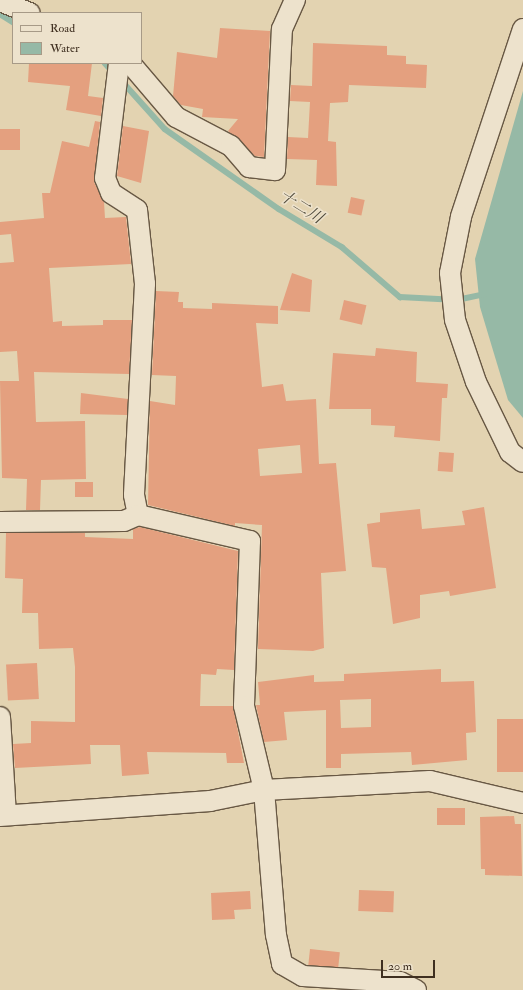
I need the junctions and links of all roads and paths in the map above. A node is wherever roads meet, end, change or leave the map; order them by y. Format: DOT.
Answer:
graph roads {
  1 [pos="295,0"];
  2 [pos="0,1"];
  3 [pos="28,12"];
  4 [pos="523,29"];
  5 [pos="119,64"];
  6 [pos="131,64"];
  7 [pos="523,462"];
  8 [pos="138,515"];
  9 [pos="0,522"];
  10 [pos="0,717"];
  11 [pos="264,790"];
  12 [pos="523,803"];
  13 [pos="3,816"];
  14 [pos="303,983"];
  15 [pos="416,990"];
  1 -- 6 [label="street"];
  2 -- 3 [label="street"];
  4 -- 7 [label="street"];
  5 -- 8 [label="street"];
  8 -- 9 [label="street"];
  8 -- 11 [label="street"];
  10 -- 13 [label="street"];
  11 -- 12 [label="street"];
  11 -- 13 [label="street"];
  11 -- 14 [label="street"];
  14 -- 15 [label="street"];
}
